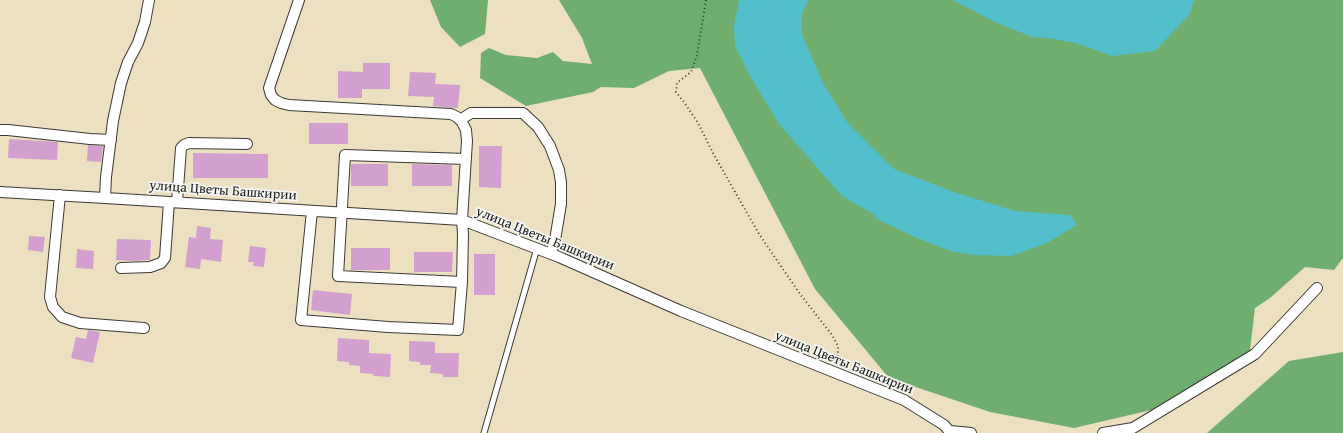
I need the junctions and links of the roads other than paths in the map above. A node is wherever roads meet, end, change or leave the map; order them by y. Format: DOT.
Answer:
graph roads {
  1 [pos="149,0"];
  2 [pos="299,0"];
  3 [pos="460,120"];
  4 [pos="0,130"];
  5 [pos="111,140"];
  6 [pos="247,144"];
  7 [pos="466,159"];
  8 [pos="0,192"];
  9 [pos="60,195"];
  10 [pos="105,198"];
  11 [pos="173,202"];
  12 [pos="312,211"];
  13 [pos="342,213"];
  14 [pos="462,220"];
  15 [pos="537,248"];
  16 [pos="550,253"];
  17 [pos="121,268"];
  18 [pos="462,282"];
  19 [pos="1317,288"];
  20 [pos="144,328"];
  21 [pos="950,432"];
  22 [pos="484,433"];
  23 [pos="971,433"];
  24 [pos="1103,433"];
  1 -- 5 [label="street"];
  2 -- 3 [label="street"];
  3 -- 7 [label="street"];
  3 -- 16 [label="street"];
  4 -- 5 [label="street"];
  5 -- 10 [label="street"];
  6 -- 11 [label="street"];
  7 -- 13 [label="street"];
  7 -- 14 [label="street"];
  8 -- 9 [label="street, улица Цветы Башкирии"];
  9 -- 10 [label="street, улица Цветы Башкирии"];
  9 -- 20 [label="street"];
  10 -- 11 [label="street, улица Цветы Башкирии"];
  11 -- 12 [label="street, улица Цветы Башкирии"];
  11 -- 17 [label="street"];
  12 -- 13 [label="street, улица Цветы Башкирии"];
  12 -- 18 [label="street"];
  13 -- 14 [label="street, улица Цветы Башкирии"];
  13 -- 18 [label="street"];
  14 -- 15 [label="street, улица Цветы Башкирии"];
  14 -- 18 [label="street"];
  15 -- 16 [label="street, улица Цветы Башкирии"];
  15 -- 22 [label="lane"];
  16 -- 21 [label="street, улица Цветы Башкирии"];
  19 -- 24 [label="street"];
  21 -- 23 [label="street"];
}
